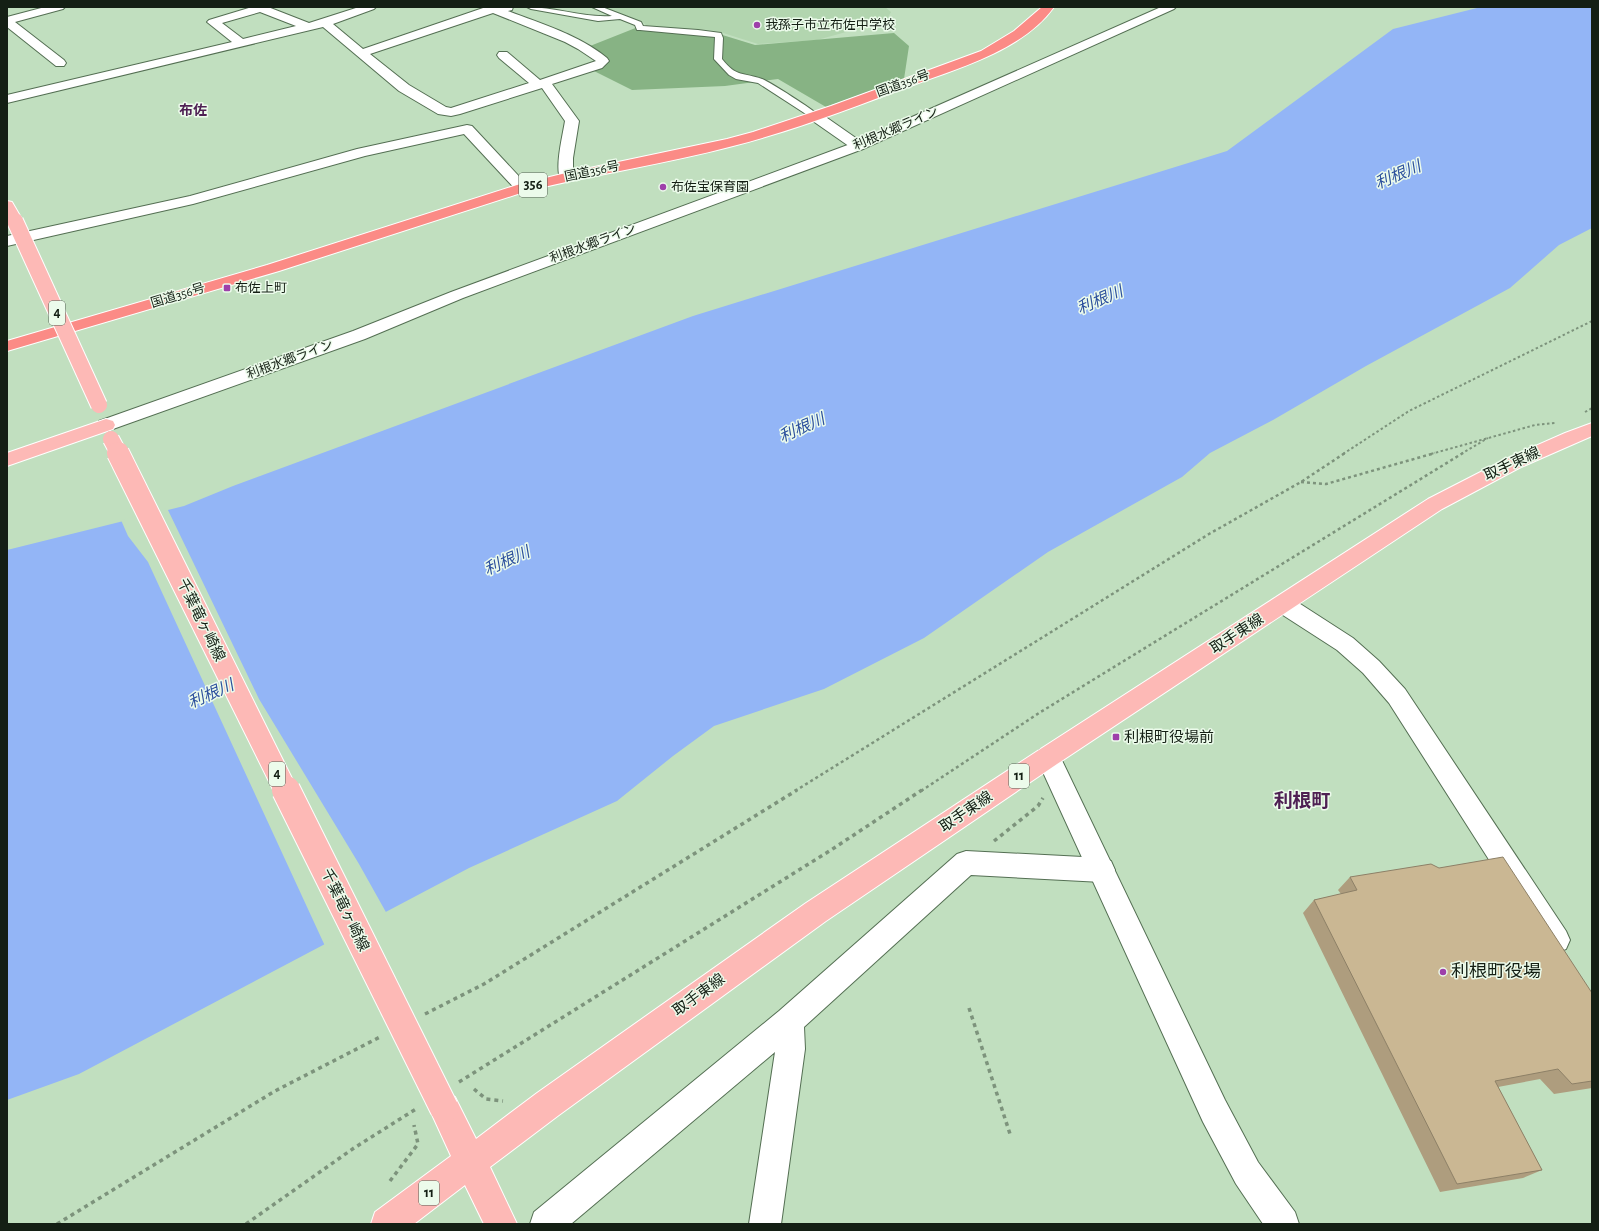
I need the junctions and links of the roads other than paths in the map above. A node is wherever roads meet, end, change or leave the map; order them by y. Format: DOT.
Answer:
graph roads {
  1 [pos="59,7"];
  2 [pos="370,7"];
  3 [pos="515,7"];
  4 [pos="531,7"];
  5 [pos="596,7"];
  6 [pos="1048,7"];
  7 [pos="1170,7"];
  8 [pos="264,8"];
  9 [pos="493,8"];
  10 [pos="622,17"];
  11 [pos="7,20"];
  12 [pos="325,22"];
  13 [pos="308,27"];
  14 [pos="241,43"];
  15 [pos="362,53"];
  16 [pos="503,55"];
  17 [pos="60,63"];
  18 [pos="542,84"];
  19 [pos="7,99"];
  20 [pos="815,116"];
  21 [pos="858,146"];
  22 [pos="566,177"];
  23 [pos="522,188"];
  24 [pos="7,205"];
  25 [pos="7,241"];
  26 [pos="7,346"];
  27 [pos="1592,429"];
  28 [pos="108,432"];
  29 [pos="7,460"];
  30 [pos="1283,604"];
  31 [pos="1053,767"];
  32 [pos="1102,870"];
  33 [pos="1568,958"];
  34 [pos="789,1021"];
  35 [pos="470,1162"];
  36 [pos="556,1220"];
  37 [pos="387,1224"];
  38 [pos="501,1224"];
  39 [pos="765,1224"];
  40 [pos="1282,1224"];
  1 -- 11 [label="street"];
  2 -- 12 [label="street"];
  3 -- 9 [label="street"];
  4 -- 10 [label="lane"];
  5 -- 10 [label="lane"];
  6 -- 20 [label="highway, 国道356号 / 356"];
  7 -- 21 [label="street, 利根水郷ライン"];
  8 -- 13 [label="street"];
  8 -- 14 [label="street"];
  9 -- 15 [label="street"];
  9 -- 18 [label="street"];
  10 -- 20 [label="lane"];
  11 -- 17 [label="street"];
  12 -- 13 [label="street"];
  12 -- 15 [label="street"];
  13 -- 14 [label="street"];
  14 -- 19 [label="street"];
  15 -- 18 [label="street"];
  16 -- 18 [label="street"];
  18 -- 22 [label="street"];
  20 -- 21 [label="street"];
  20 -- 22 [label="highway, 国道356号 / 356"];
  21 -- 28 [label="street, 利根水郷ライン"];
  22 -- 23 [label="highway, 国道356号 / 356"];
  23 -- 25 [label="street"];
  23 -- 26 [label="highway, 国道356号 / 356"];
  24 -- 28 [label="main road, 千葉竜ヶ崎線 / 4, bridge"];
  27 -- 30 [label="main road, 取手東線 / 11"];
  28 -- 29 [label="main road, 利根水郷ライン"];
  28 -- 35 [label="main road, 千葉竜ヶ崎線 / 4, bridge"];
  30 -- 31 [label="main road, 取手東線 / 11"];
  30 -- 33 [label="street"];
  31 -- 32 [label="street"];
  31 -- 35 [label="main road, 取手東線 / 11"];
  32 -- 34 [label="street"];
  32 -- 40 [label="street"];
  34 -- 36 [label="street"];
  34 -- 39 [label="street"];
  35 -- 37 [label="main road, 取手東線 / 11"];
  35 -- 38 [label="main road, 千葉竜ヶ崎線 / 4"];
}
